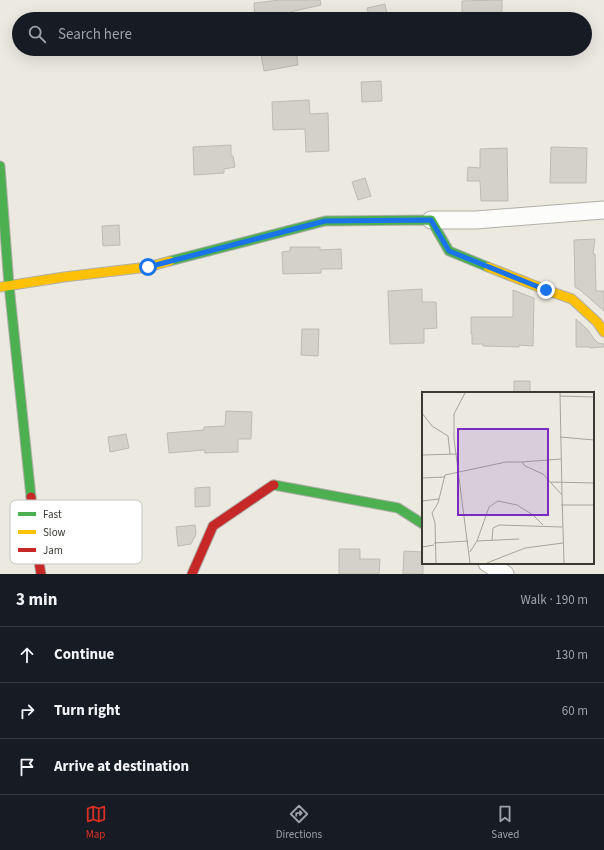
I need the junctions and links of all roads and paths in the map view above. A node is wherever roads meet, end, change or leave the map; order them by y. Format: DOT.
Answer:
graph roads {
  1 [pos="0,166"];
  2 [pos="604,210"];
  3 [pos="431,220"];
  4 [pos="5,286"];
  5 [pos="604,332"];
  6 [pos="31,500"];
  7 [pos="422,523"];
  8 [pos="39,564"];
  9 [pos="489,564"];
  10 [pos="41,574"];
  11 [pos="192,574"];
  12 [pos="505,574"];
  1 -- 4 [label="street"];
  2 -- 3 [label="street"];
  3 -- 4 [label="street"];
  3 -- 5 [label="street"];
  4 -- 6 [label="street"];
  7 -- 11 [label="street"];
  8 -- 10 [label="street"];
  9 -- 12 [label="street"];
}
